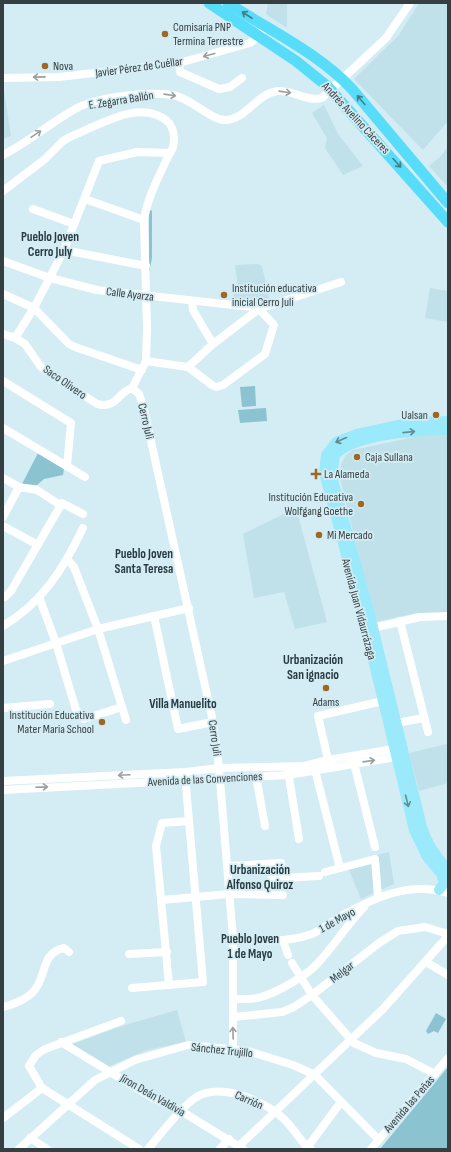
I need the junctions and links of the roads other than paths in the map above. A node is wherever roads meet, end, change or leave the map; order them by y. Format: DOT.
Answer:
graph roads {
  1 [pos="209,3"];
  2 [pos="228,3"];
  3 [pos="410,3"];
  4 [pos="265,27"];
  5 [pos="258,37"];
  6 [pos="179,63"];
  7 [pos="3,78"];
  8 [pos="242,78"];
  9 [pos="343,80"];
  10 [pos="332,90"];
  11 [pos="170,153"];
  12 [pos="3,156"];
  13 [pos="3,191"];
  14 [pos="85,199"];
  15 [pos="448,203"];
  16 [pos="33,209"];
  17 [pos="144,220"];
  18 [pos="448,222"];
  19 [pos="74,224"];
  20 [pos="64,250"];
  21 [pos="3,261"];
  22 [pos="146,266"];
  23 [pos="50,278"];
  24 [pos="341,282"];
  25 [pos="3,294"];
  26 [pos="147,296"];
  27 [pos="192,301"];
  28 [pos="34,308"];
  29 [pos="260,309"];
  30 [pos="3,334"];
  31 [pos="15,338"];
  32 [pos="213,344"];
  33 [pos="146,361"];
  34 [pos="188,367"];
  35 [pos="142,370"];
  36 [pos="3,381"];
  37 [pos="132,388"];
  38 [pos="448,421"];
  39 [pos="434,426"];
  40 [pos="3,428"];
  41 [pos="448,430"];
  42 [pos="67,466"];
  43 [pos="85,477"];
  44 [pos="3,478"];
  45 [pos="19,487"];
  46 [pos="60,505"];
  47 [pos="83,514"];
  48 [pos="3,517"];
  49 [pos="3,526"];
  50 [pos="83,528"];
  51 [pos="38,545"];
  52 [pos="68,560"];
  53 [pos="3,596"];
  54 [pos="39,597"];
  55 [pos="189,608"];
  56 [pos="154,616"];
  57 [pos="448,616"];
  58 [pos="400,621"];
  59 [pos="3,626"];
  60 [pos="373,628"];
  61 [pos="98,629"];
  62 [pos="56,643"];
  63 [pos="3,661"];
  64 [pos="386,700"];
  65 [pos="50,704"];
  66 [pos="122,707"];
  67 [pos="3,708"];
  68 [pos="424,718"];
  69 [pos="126,720"];
  70 [pos="213,722"];
  71 [pos="396,722"];
  72 [pos="428,732"];
  73 [pos="400,752"];
  74 [pos="353,760"];
  75 [pos="329,763"];
  76 [pos="219,768"];
  77 [pos="315,770"];
  78 [pos="288,771"];
  79 [pos="186,776"];
  80 [pos="256,776"];
  81 [pos="220,777"];
  82 [pos="3,781"];
  83 [pos="72,782"];
  84 [pos="3,790"];
  85 [pos="189,821"];
  86 [pos="265,826"];
  87 [pos="299,839"];
  88 [pos="375,847"];
  89 [pos="228,866"];
  90 [pos="340,868"];
  91 [pos="446,876"];
  92 [pos="445,890"];
  93 [pos="229,894"];
  94 [pos="283,894"];
  95 [pos="196,897"];
  96 [pos="378,897"];
  97 [pos="162,900"];
  98 [pos="369,902"];
  99 [pos="448,935"];
  100 [pos="233,938"];
  101 [pos="283,940"];
  102 [pos="69,952"];
  103 [pos="166,952"];
  104 [pos="129,954"];
  105 [pos="288,955"];
  106 [pos="426,962"];
  107 [pos="292,963"];
  108 [pos="448,976"];
  109 [pos="300,977"];
  110 [pos="168,985"];
  111 [pos="132,988"];
  112 [pos="312,995"];
  113 [pos="233,999"];
  114 [pos="3,1007"];
  115 [pos="233,1017"];
  116 [pos="122,1021"];
  117 [pos="352,1040"];
  118 [pos="61,1042"];
  119 [pos="234,1049"];
  120 [pos="448,1058"];
  121 [pos="111,1071"];
  122 [pos="435,1074"];
  123 [pos="316,1075"];
  124 [pos="42,1088"];
  125 [pos="341,1102"];
  126 [pos="68,1104"];
  127 [pos="181,1111"];
  128 [pos="275,1112"];
  129 [pos="3,1118"];
  130 [pos="30,1138"];
  131 [pos="229,1139"];
  132 [pos="378,1140"];
  133 [pos="241,1148"];
  134 [pos="308,1148"];
  135 [pos="19,1149"];
  136 [pos="46,1149"];
  137 [pos="139,1149"];
  138 [pos="148,1149"];
  139 [pos="220,1149"];
  140 [pos="371,1149"];
  1 -- 5 [label="highway, Andrés Avelino Cáceres"];
  4 -- 2 [label="highway, Andrés Avelino Cáceres, one-way"];
  3 -- 9 [label="street, E. Zegarra Ballón"];
  4 -- 5 [label="street, Javier Pérez de Cuéllar"];
  4 -- 9 [label="highway, Andrés Avelino Cáceres"];
  5 -- 6 [label="street, Javier Pérez de Cuéllar, one-way"];
  5 -- 10 [label="highway, Andrés Avelino Cáceres"];
  6 -- 7 [label="street, Javier Pérez de Cuéllar, one-way"];
  6 -- 8 [label="street"];
  9 -- 10 [label="street, E. Zegarra Ballón"];
  15 -- 9 [label="highway, Andrés Avelino Cáceres, one-way"];
  12 -- 10 [label="street, E. Zegarra Ballón, one-way"];
  10 -- 18 [label="highway, Andrés Avelino Cáceres, one-way"];
  11 -- 13 [label="street"];
  11 -- 14 [label="street"];
  11 -- 17 [label="street"];
  14 -- 17 [label="street"];
  14 -- 19 [label="street"];
  16 -- 19 [label="street"];
  17 -- 22 [label="street"];
  19 -- 20 [label="street"];
  20 -- 22 [label="street"];
  20 -- 23 [label="street"];
  21 -- 23 [label="street, Calle Ayarza"];
  22 -- 26 [label="street"];
  23 -- 26 [label="street, Calle Ayarza"];
  23 -- 28 [label="street"];
  24 -- 29 [label="street"];
  25 -- 28 [label="street"];
  26 -- 27 [label="street, Calle Ayarza"];
  26 -- 33 [label="street"];
  27 -- 29 [label="street, Calle Ayarza"];
  27 -- 32 [label="street"];
  28 -- 31 [label="street"];
  28 -- 35 [label="street"];
  29 -- 32 [label="street"];
  29 -- 34 [label="street"];
  30 -- 31 [label="street, Saco Olivero"];
  31 -- 37 [label="street, Saco Olivero"];
  32 -- 34 [label="street"];
  33 -- 34 [label="street"];
  33 -- 35 [label="street"];
  35 -- 37 [label="street"];
  36 -- 42 [label="street"];
  37 -- 55 [label="street, Cerro Juli"];
  38 -- 39 [label="main road, Avenida Juan Vidaurrázaga"];
  39 -- 41 [label="main road, Avenida Juan Vidaurrázaga"];
  60 -- 39 [label="main road, Avenida Juan Vidaurrázaga, one-way"];
  39 -- 64 [label="main road, Avenida Juan Vidaurrázaga, one-way"];
  40 -- 42 [label="street"];
  42 -- 43 [label="street"];
  44 -- 45 [label="street"];
  45 -- 46 [label="street"];
  45 -- 48 [label="street"];
  46 -- 47 [label="street"];
  46 -- 51 [label="street"];
  49 -- 51 [label="street"];
  50 -- 52 [label="street"];
  51 -- 53 [label="street"];
  52 -- 54 [label="street"];
  52 -- 61 [label="street"];
  54 -- 59 [label="street"];
  54 -- 62 [label="street"];
  55 -- 56 [label="street"];
  55 -- 70 [label="street, Cerro Juli"];
  56 -- 61 [label="street"];
  56 -- 70 [label="street"];
  57 -- 58 [label="street"];
  58 -- 60 [label="street"];
  58 -- 68 [label="street"];
  60 -- 64 [label="main road, Avenida Juan Vidaurrázaga"];
  61 -- 62 [label="street"];
  61 -- 66 [label="street"];
  62 -- 63 [label="street"];
  62 -- 66 [label="street"];
  64 -- 71 [label="main road, Avenida Juan Vidaurrázaga"];
  64 -- 73 [label="main road, Avenida Juan Vidaurrázaga"];
  64 -- 75 [label="street"];
  65 -- 67 [label="street"];
  66 -- 69 [label="street"];
  68 -- 71 [label="street"];
  68 -- 72 [label="street"];
  70 -- 76 [label="street, Cerro Juli"];
  71 -- 73 [label="main road, Avenida Juan Vidaurrázaga"];
  73 -- 74 [label="street, Avenida de las Convenciones"];
  73 -- 91 [label="main road, Avenida Juan Vidaurrázaga"];
  74 -- 75 [label="street, Avenida de las Convenciones"];
  74 -- 88 [label="street"];
  75 -- 77 [label="street, Avenida de las Convenciones"];
  75 -- 78 [label="street, Avenida de las Convenciones"];
  76 -- 78 [label="street, Avenida de las Convenciones"];
  76 -- 79 [label="street, Avenida de las Convenciones"];
  76 -- 81 [label="street, Cerro Juli"];
  77 -- 78 [label="street, Avenida de las Convenciones"];
  77 -- 90 [label="street"];
  78 -- 80 [label="street, Avenida de las Convenciones"];
  78 -- 87 [label="street"];
  79 -- 81 [label="street, Avenida de las Convenciones"];
  79 -- 83 [label="street, Avenida de las Convenciones"];
  79 -- 85 [label="street"];
  80 -- 81 [label="street, Avenida de las Convenciones"];
  80 -- 86 [label="street"];
  81 -- 89 [label="street, Cerro Juli"];
  82 -- 83 [label="street, Avenida de las Convenciones"];
  84 -- 83 [label="street, Avenida de las Convenciones, one-way"];
  85 -- 95 [label="street"];
  85 -- 97 [label="street"];
  89 -- 90 [label="street"];
  89 -- 93 [label="street, Cerro Juli"];
  90 -- 96 [label="street"];
  91 -- 92 [label="main road"];
  92 -- 96 [label="street, 1 de Mayo"];
  93 -- 94 [label="street"];
  93 -- 95 [label="street"];
  93 -- 100 [label="street, Cerro Juli"];
  95 -- 97 [label="street"];
  95 -- 110 [label="street"];
  96 -- 98 [label="street, 1 de Mayo"];
  97 -- 103 [label="street"];
  98 -- 101 [label="street, 1 de Mayo"];
  98 -- 109 [label="street"];
  99 -- 106 [label="street"];
  99 -- 112 [label="street, Melgar"];
  100 -- 101 [label="street, 1 de Mayo"];
  100 -- 113 [label="street, Cerro Juli"];
  101 -- 105 [label="street"];
  102 -- 114 [label="street"];
  103 -- 104 [label="street"];
  103 -- 110 [label="street"];
  106 -- 108 [label="street"];
  106 -- 117 [label="street"];
  107 -- 109 [label="street"];
  109 -- 112 [label="street"];
  109 -- 113 [label="street"];
  110 -- 111 [label="street"];
  112 -- 115 [label="street, Melgar"];
  112 -- 117 [label="street"];
  113 -- 115 [label="street, Cerro Juli"];
  119 -- 115 [label="street, Cerro Juli, one-way"];
  116 -- 118 [label="street"];
  117 -- 122 [label="street"];
  117 -- 123 [label="street"];
  118 -- 121 [label="street, Jiron Deán Valdivia"];
  118 -- 124 [label="street"];
  119 -- 121 [label="street, Sánchez Trujillo"];
  119 -- 123 [label="street, Sánchez Trujillo"];
  120 -- 122 [label="street, Avenida las Peñas"];
  121 -- 126 [label="street, Sánchez Trujillo"];
  121 -- 127 [label="street, Jiron Deán Valdivia"];
  122 -- 132 [label="street, Avenida las Peñas"];
  123 -- 125 [label="street, Sánchez Trujillo"];
  123 -- 128 [label="street"];
  124 -- 126 [label="street"];
  124 -- 129 [label="street"];
  125 -- 132 [label="street, Sánchez Trujillo"];
  125 -- 134 [label="street"];
  126 -- 130 [label="street, Sánchez Trujillo"];
  126 -- 137 [label="street"];
  127 -- 128 [label="street, Carrión"];
  127 -- 131 [label="street, Jiron Deán Valdivia"];
  127 -- 138 [label="street, Carrión"];
  128 -- 133 [label="street"];
  128 -- 134 [label="street, Carrión"];
  130 -- 135 [label="street, Sánchez Trujillo"];
  130 -- 136 [label="street"];
  131 -- 133 [label="street, Jiron Deán Valdivia"];
  131 -- 139 [label="street"];
  132 -- 140 [label="street, Avenida las Peñas"];
}
